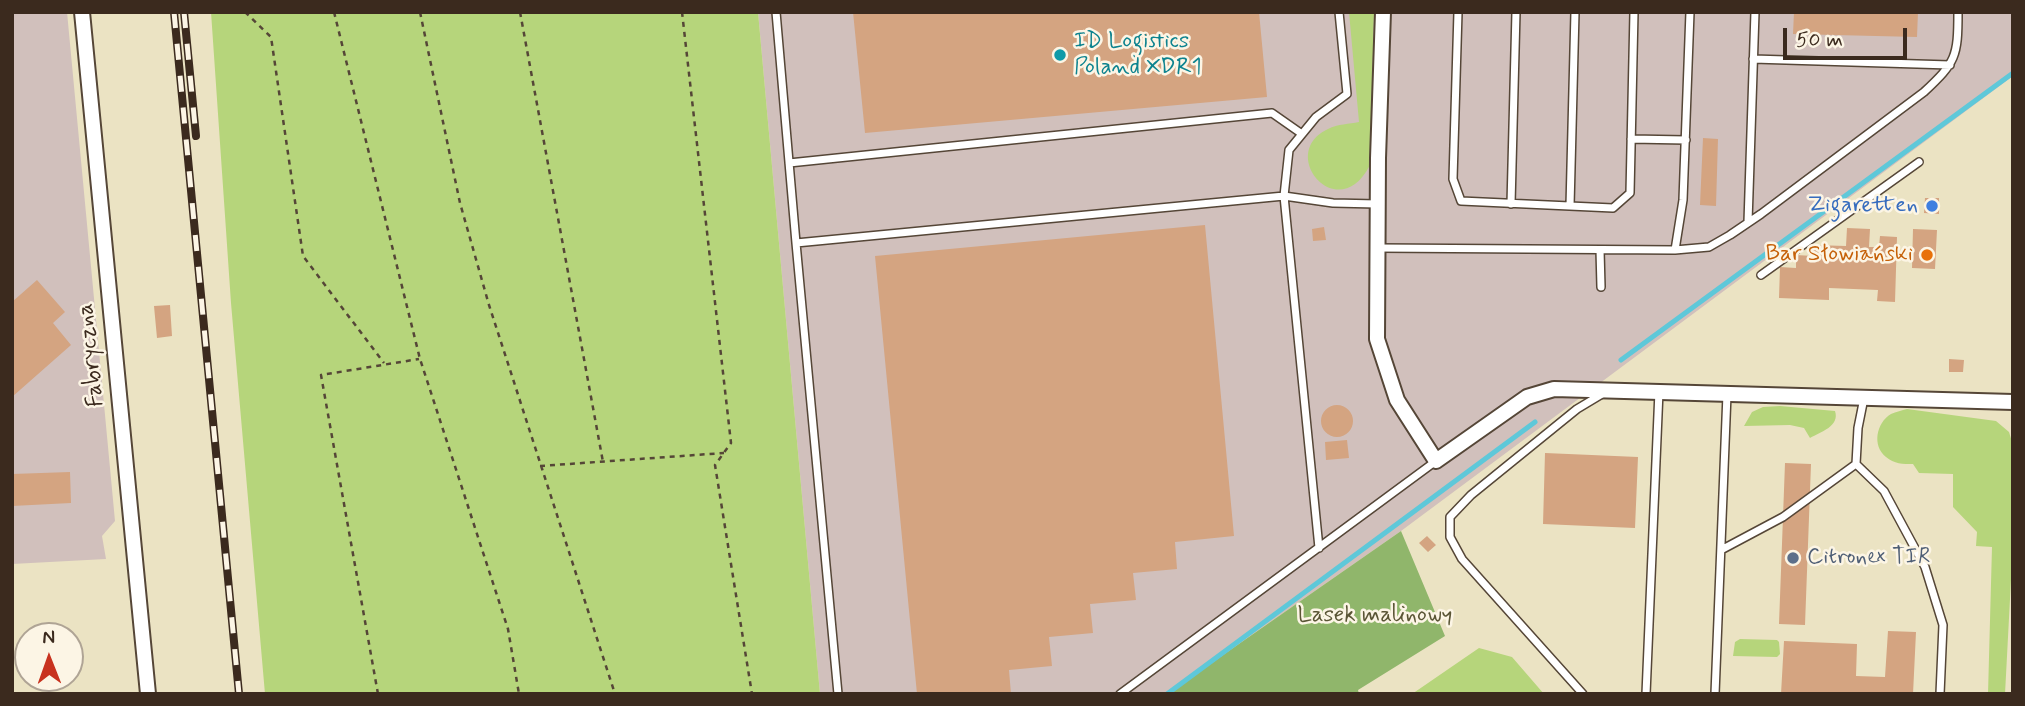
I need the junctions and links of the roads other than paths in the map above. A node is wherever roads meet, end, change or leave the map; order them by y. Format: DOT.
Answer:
graph roads {
  1 [pos="82,12"];
  2 [pos="776,12"];
  3 [pos="1339,12"];
  4 [pos="1383,12"];
  5 [pos="1458,12"];
  6 [pos="1516,12"];
  7 [pos="1575,12"];
  8 [pos="1634,12"];
  9 [pos="1690,12"];
  10 [pos="1755,12"];
  11 [pos="1958,12"];
  12 [pos="1753,59"];
  13 [pos="1950,65"];
  14 [pos="1302,134"];
  15 [pos="1631,139"];
  16 [pos="1686,140"];
  17 [pos="1919,162"];
  18 [pos="789,163"];
  19 [pos="1284,197"];
  20 [pos="1511,204"];
  21 [pos="1378,205"];
  22 [pos="1570,206"];
  23 [pos="1748,222"];
  24 [pos="796,243"];
  25 [pos="1377,248"];
  26 [pos="1600,250"];
  27 [pos="1675,250"];
  28 [pos="1760,275"];
  29 [pos="1601,287"];
  30 [pos="1607,391"];
  31 [pos="1659,391"];
  32 [pos="1728,394"];
  33 [pos="1864,398"];
  34 [pos="2013,402"];
  35 [pos="1436,461"];
  36 [pos="1856,464"];
  37 [pos="1319,548"];
  38 [pos="1721,550"];
  39 [pos="148,694"];
  40 [pos="838,694"];
  41 [pos="1120,694"];
  42 [pos="1583,694"];
  43 [pos="1646,694"];
  44 [pos="1715,694"];
  45 [pos="1940,694"];
  1 -- 39 [label="street, Fabryczna"];
  2 -- 18 [label="lane"];
  3 -- 14 [label="lane"];
  4 -- 21 [label="street"];
  5 -- 20 [label="lane"];
  6 -- 20 [label="lane"];
  7 -- 22 [label="lane"];
  8 -- 15 [label="lane"];
  9 -- 16 [label="lane"];
  10 -- 12 [label="lane"];
  11 -- 13 [label="lane"];
  12 -- 13 [label="lane"];
  12 -- 23 [label="lane"];
  13 -- 23 [label="lane"];
  14 -- 18 [label="lane"];
  14 -- 19 [label="lane"];
  15 -- 16 [label="lane"];
  15 -- 22 [label="lane"];
  16 -- 27 [label="lane"];
  17 -- 28 [label="lane"];
  18 -- 24 [label="lane"];
  19 -- 21 [label="lane"];
  19 -- 24 [label="lane"];
  19 -- 37 [label="lane"];
  20 -- 22 [label="lane"];
  21 -- 25 [label="street"];
  23 -- 27 [label="lane"];
  24 -- 40 [label="lane"];
  25 -- 26 [label="lane"];
  25 -- 35 [label="street"];
  26 -- 27 [label="lane"];
  26 -- 29 [label="lane"];
  30 -- 31 [label="street"];
  30 -- 35 [label="street"];
  30 -- 42 [label="lane"];
  31 -- 32 [label="street"];
  31 -- 43 [label="lane"];
  32 -- 33 [label="street"];
  32 -- 38 [label="lane"];
  33 -- 34 [label="street"];
  33 -- 36 [label="lane"];
  35 -- 37 [label="lane"];
  36 -- 38 [label="lane"];
  36 -- 45 [label="lane"];
  37 -- 41 [label="lane"];
  38 -- 44 [label="lane"];
}
